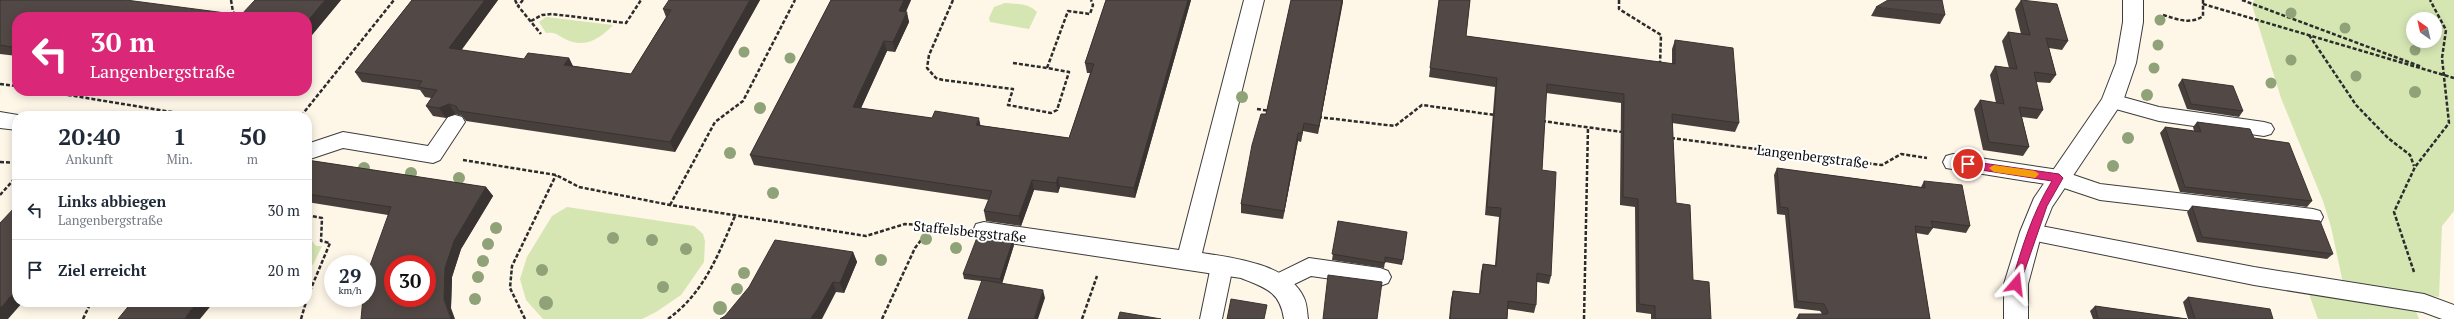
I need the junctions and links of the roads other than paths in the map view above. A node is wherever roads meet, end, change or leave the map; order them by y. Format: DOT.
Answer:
graph roads {
  1 [pos="1254,0"];
  2 [pos="2133,4"];
  3 [pos="2112,101"];
  4 [pos="0,120"];
  5 [pos="12,121"];
  6 [pos="455,122"];
  7 [pos="2264,129"];
  8 [pos="312,150"];
  9 [pos="1953,162"];
  10 [pos="2059,178"];
  11 [pos="2313,217"];
  12 [pos="984,231"];
  13 [pos="2031,232"];
  14 [pos="1188,261"];
  15 [pos="1222,266"];
  16 [pos="1380,277"];
  17 [pos="1278,283"];
  18 [pos="2454,314"];
  19 [pos="1211,319"];
  20 [pos="1296,319"];
  21 [pos="2016,319"];
  1 -- 14 [label="street"];
  2 -- 3 [label="street"];
  3 -- 7 [label="lane"];
  3 -- 10 [label="street"];
  4 -- 5 [label="street"];
  6 -- 8 [label="lane"];
  9 -- 10 [label="lane"];
  10 -- 11 [label="lane"];
  10 -- 13 [label="street"];
  12 -- 14 [label="street, Staffelsbergstraße"];
  13 -- 18 [label="lane"];
  13 -- 21 [label="street"];
  14 -- 15 [label="street, Staffelsbergstraße"];
  15 -- 17 [label="street, Staffelsbergstraße"];
  15 -- 19 [label="lane"];
  16 -- 17 [label="lane"];
  17 -- 20 [label="street, Staffelsbergstraße"];
}
